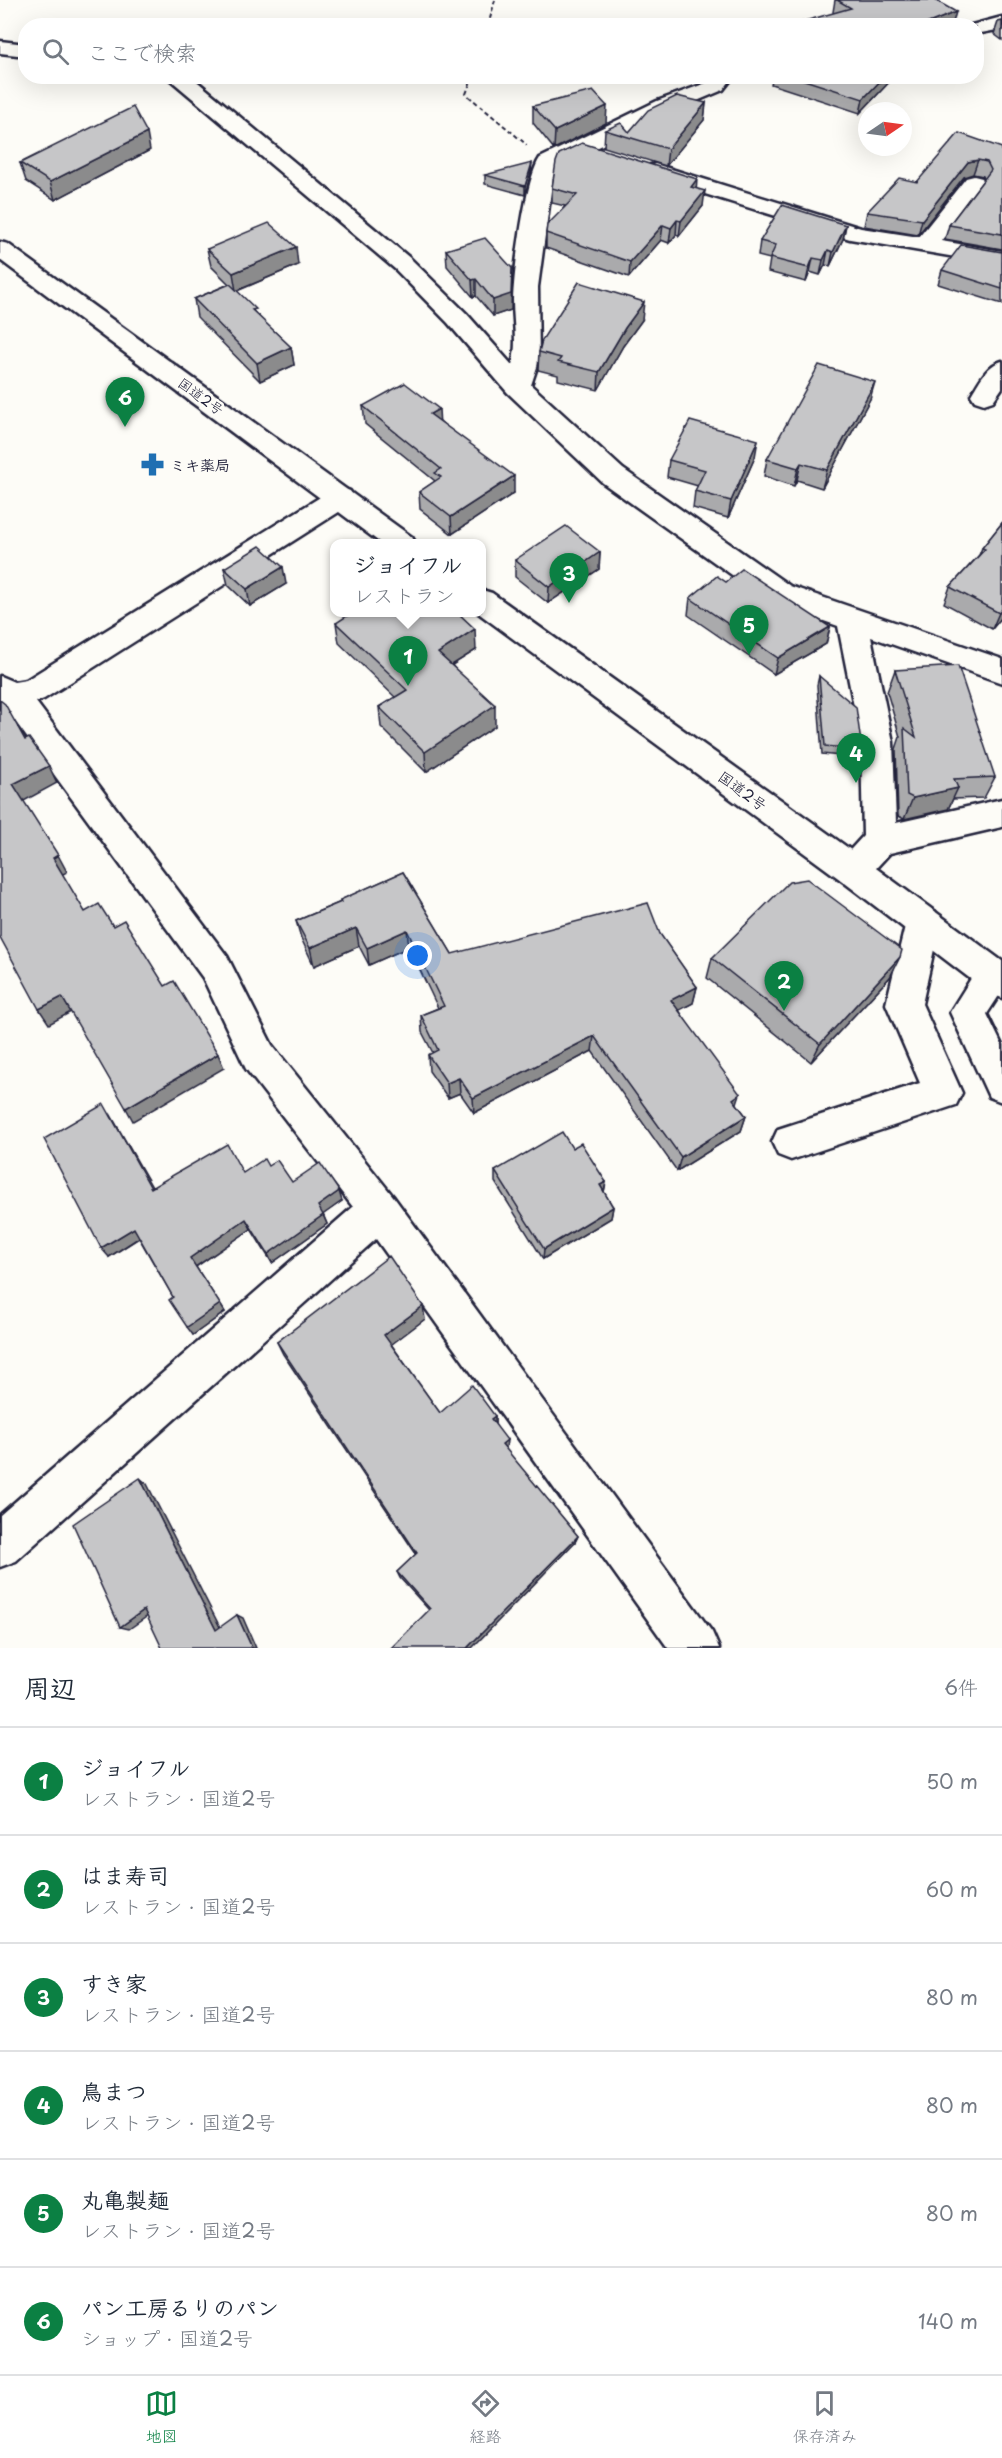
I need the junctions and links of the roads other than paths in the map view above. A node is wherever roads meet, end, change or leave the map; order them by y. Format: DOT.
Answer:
graph roads {
  1 [pos="1002,23"];
  2 [pos="984,26"];
  3 [pos="0,47"];
  4 [pos="18,49"];
  5 [pos="188,84"];
  6 [pos="718,84"];
  7 [pos="579,148"];
  8 [pos="613,158"];
  9 [pos="635,165"];
  10 [pos="974,183"];
  11 [pos="925,245"];
  12 [pos="0,249"];
  13 [pos="1002,258"];
  14 [pos="1002,369"];
  15 [pos="517,387"];
  16 [pos="984,395"];
  17 [pos="339,498"];
  18 [pos="396,539"];
  19 [pos="486,604"];
  20 [pos="852,619"];
  21 [pos="1002,671"];
  22 [pos="3,693"];
  23 [pos="1002,813"];
  24 [pos="880,841"];
  25 [pos="853,870"];
  26 [pos="923,922"];
  27 [pos="997,978"];
  28 [pos="1002,1085"];
  29 [pos="791,1142"];
  30 [pos="379,1210"];
  31 [pos="0,1545"];
  32 [pos="696,1648"];
  1 -- 2 [label="main road"];
  3 -- 4 [label="main road"];
  5 -- 15 [label="main road"];
  6 -- 7 [label="main road"];
  7 -- 8 [label="main road"];
  7 -- 15 [label="main road"];
  9 -- 11 [label="main road"];
  10 -- 11 [label="main road"];
  11 -- 13 [label="main road"];
  12 -- 17 [label="main road, 国道2号"];
  14 -- 16 [label="main road"];
  15 -- 20 [label="main road"];
  17 -- 18 [label="main road, 国道2号"];
  17 -- 22 [label="main road"];
  19 -- 25 [label="main road, 国道2号"];
  20 -- 21 [label="main road"];
  20 -- 24 [label="main road"];
  22 -- 30 [label="main road"];
  23 -- 24 [label="main road"];
  24 -- 25 [label="main road"];
  25 -- 26 [label="main road, 国道2号"];
  26 -- 27 [label="main road, 国道2号"];
  26 -- 29 [label="main road"];
  27 -- 28 [label="main road"];
  30 -- 31 [label="main road"];
  30 -- 32 [label="main road"];
}
